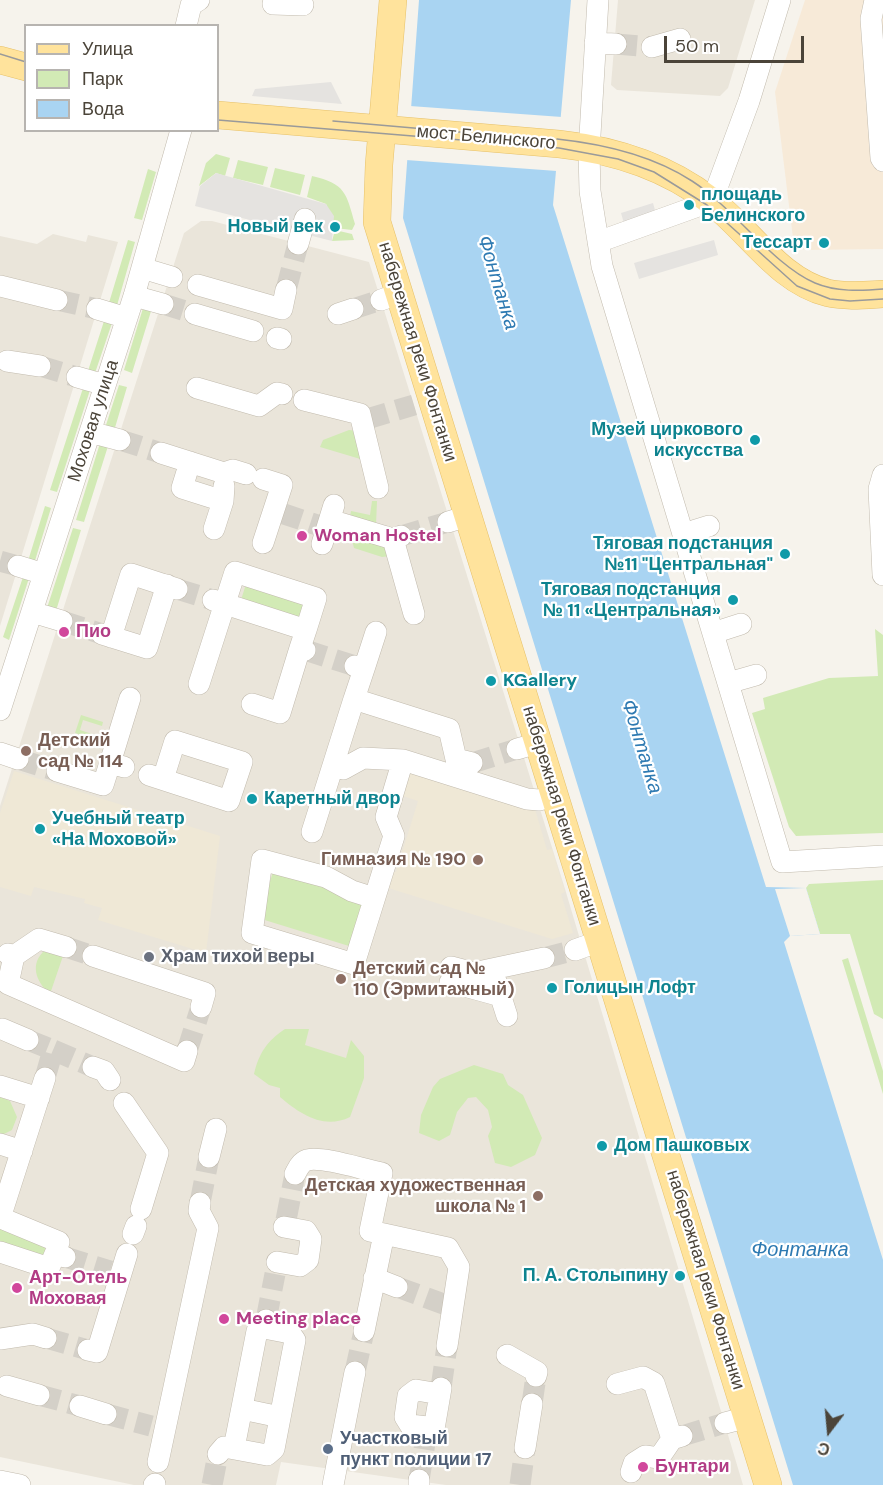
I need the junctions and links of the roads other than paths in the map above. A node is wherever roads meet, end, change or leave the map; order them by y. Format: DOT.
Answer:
graph roads {
  1 [pos="199,0"];
  2 [pos="274,0"];
  3 [pos="393,0"];
  4 [pos="598,0"];
  5 [pos="780,0"];
  6 [pos="875,0"];
  7 [pos="303,5"];
  8 [pos="186,24"];
  9 [pos="680,39"];
  10 [pos="595,43"];
  11 [pos="616,44"];
  12 [pos="652,47"];
  13 [pos="0,60"];
  14 [pos="24,66"];
  15 [pos="219,115"];
  16 [pos="395,131"];
  17 [pos="180,132"];
  18 [pos="589,148"];
  19 [pos="883,161"];
  20 [pos="712,201"];
  21 [pos="305,219"];
  22 [pos="598,242"];
  23 [pos="298,244"];
  24 [pos="142,268"];
  25 [pos="172,277"];
  26 [pos="198,285"];
  27 [pos="0,286"];
  28 [pos="286,290"];
  29 [pos="883,294"];
  30 [pos="134,296"];
  31 [pos="57,300"];
  32 [pos="163,304"];
  33 [pos="97,309"];
  34 [pos="195,314"];
  35 [pos="127,318"];
  36 [pos="253,331"];
  37 [pos="7,362"];
  38 [pos="40,366"];
  39 [pos="77,377"];
  40 [pos="105,386"];
  41 [pos="197,388"];
  42 [pos="282,394"];
  43 [pos="304,400"];
  44 [pos="90,432"];
  45 [pos="120,440"];
  46 [pos="160,453"];
  47 [pos="190,462"];
  48 [pos="224,473"];
  49 [pos="883,475"];
  50 [pos="378,488"];
  51 [pos="223,501"];
  52 [pos="327,525"];
  53 [pos="709,526"];
  54 [pos="214,530"];
  55 [pos="683,534"];
  56 [pos="263,543"];
  57 [pos="18,566"];
  58 [pos="44,574"];
  59 [pos="883,575"];
  60 [pos="219,602"];
  61 [pos="32,612"];
  62 [pos="414,614"];
  63 [pos="62,621"];
  64 [pos="741,624"];
  65 [pos="376,632"];
  66 [pos="713,633"];
  67 [pos="107,636"];
  68 [pos="304,643"];
  69 [pos="10,647"];
  70 [pos="756,675"];
  71 [pos="728,683"];
  72 [pos="199,684"];
  73 [pos="130,698"];
  74 [pos="354,699"];
  75 [pos="252,704"];
  76 [pos="0,710"];
  77 [pos="403,760"];
  78 [pos="472,763"];
  79 [pos="333,766"];
  80 [pos="57,771"];
  81 [pos="555,796"];
  82 [pos="312,832"];
  83 [pos="883,856"];
  84 [pos="374,898"];
  85 [pos="600,941"];
  86 [pos="66,947"];
  87 [pos="575,950"];
  88 [pos="93,956"];
  89 [pos="544,958"];
  90 [pos="201,1007"];
  91 [pos="507,1016"];
  92 [pos="2,1029"];
  93 [pos="28,1040"];
  94 [pos="187,1051"];
  95 [pos="0,1086"];
  96 [pos="124,1103"];
  97 [pos="216,1129"];
  98 [pos="0,1144"];
  99 [pos="22,1151"];
  100 [pos="209,1157"];
  101 [pos="295,1174"];
  102 [pos="200,1203"];
  103 [pos="0,1218"];
  104 [pos="285,1224"];
  105 [pos="384,1234"];
  106 [pos="0,1252"];
  107 [pos="374,1278"];
  108 [pos="397,1287"];
  109 [pos="364,1331"];
  110 [pos="46,1338"];
  111 [pos="0,1339"];
  112 [pos="447,1346"];
  113 [pos="88,1350"];
  114 [pos="507,1355"];
  115 [pos="355,1372"];
  116 [pos="536,1376"];
  117 [pos="617,1384"];
  118 [pos="7,1386"];
  119 [pos="39,1395"];
  120 [pos="532,1404"];
  121 [pos="80,1406"];
  122 [pos="242,1409"];
  123 [pos="106,1414"];
  124 [pos="280,1417"];
  125 [pos="426,1432"];
  126 [pos="525,1448"];
  127 [pos="158,1462"];
  128 [pos="631,1472"];
  129 [pos="0,1481"];
  130 [pos="20,1485"];
  131 [pos="333,1485"];
  132 [pos="768,1485"];
  1 -- 8 [label="street"];
  2 -- 7 [label="street"];
  3 -- 16 [label="main road, набережная реки Фонтанки"];
  4 -- 10 [label="street"];
  5 -- 20 [label="street"];
  6 -- 19 [label="street"];
  9 -- 12 [label="street"];
  10 -- 11 [label="street"];
  10 -- 18 [label="street"];
  13 -- 14 [label="main road"];
  15 -- 16 [label="main road, мост Белинского"];
  16 -- 18 [label="main road, мост Белинского"];
  16 -- 81 [label="main road, набережная реки Фонтанки"];
  17 -- 24 [label="street, Моховая улица"];
  18 -- 20 [label="main road"];
  18 -- 22 [label="street"];
  20 -- 22 [label="street"];
  20 -- 29 [label="main road"];
  21 -- 23 [label="street"];
  22 -- 55 [label="street"];
  24 -- 25 [label="street"];
  24 -- 30 [label="street, Моховая улица"];
  26 -- 28 [label="street"];
  27 -- 31 [label="street"];
  30 -- 32 [label="street"];
  30 -- 35 [label="street, Моховая улица"];
  33 -- 35 [label="street"];
  34 -- 36 [label="street"];
  35 -- 40 [label="street, Моховая улица"];
  37 -- 38 [label="street"];
  39 -- 40 [label="street"];
  40 -- 44 [label="street, Моховая улица"];
  41 -- 42 [label="street"];
  43 -- 50 [label="street"];
  44 -- 45 [label="street"];
  44 -- 58 [label="street, Моховая улица"];
  46 -- 47 [label="street"];
  47 -- 48 [label="street"];
  47 -- 51 [label="street"];
  48 -- 51 [label="street"];
  48 -- 56 [label="street"];
  49 -- 59 [label="street"];
  51 -- 54 [label="street"];
  52 -- 62 [label="street"];
  53 -- 55 [label="street"];
  55 -- 66 [label="street"];
  57 -- 58 [label="street"];
  58 -- 61 [label="street, Моховая улица"];
  60 -- 68 [label="street"];
  60 -- 68 [label="street"];
  60 -- 72 [label="street"];
  61 -- 63 [label="street"];
  61 -- 69 [label="street, Моховая улица"];
  64 -- 66 [label="street"];
  65 -- 74 [label="street"];
  66 -- 71 [label="street"];
  67 -- 67 [label="street"];
  68 -- 75 [label="street"];
  69 -- 76 [label="street, Моховая улица"];
  70 -- 71 [label="street"];
  71 -- 83 [label="street"];
  73 -- 80 [label="street"];
  74 -- 78 [label="street"];
  74 -- 79 [label="street"];
  77 -- 79 [label="street"];
  77 -- 81 [label="street"];
  77 -- 84 [label="street"];
  79 -- 82 [label="street"];
  81 -- 85 [label="main road, набережная реки Фонтанки"];
  84 -- 84 [label="street"];
  85 -- 87 [label="street"];
  85 -- 132 [label="main road, набережная реки Фонтанки"];
  86 -- 94 [label="street"];
  88 -- 90 [label="street"];
  89 -- 91 [label="street"];
  92 -- 93 [label="street"];
  95 -- 99 [label="street"];
  96 -- 113 [label="street"];
  97 -- 100 [label="street"];
  98 -- 99 [label="street"];
  99 -- 103 [label="street"];
  101 -- 105 [label="street"];
  102 -- 127 [label="street"];
  103 -- 106 [label="street"];
  104 -- 104 [label="street"];
  105 -- 107 [label="street"];
  105 -- 112 [label="street"];
  107 -- 108 [label="street"];
  107 -- 109 [label="street"];
  110 -- 111 [label="street"];
  114 -- 116 [label="street"];
  115 -- 131 [label="street"];
  117 -- 128 [label="street"];
  118 -- 119 [label="street"];
  120 -- 126 [label="street"];
  121 -- 123 [label="street"];
  122 -- 124 [label="street"];
  122 -- 124 [label="street"];
  122 -- 124 [label="street"];
  125 -- 125 [label="street"];
  129 -- 130 [label="street"];
}
